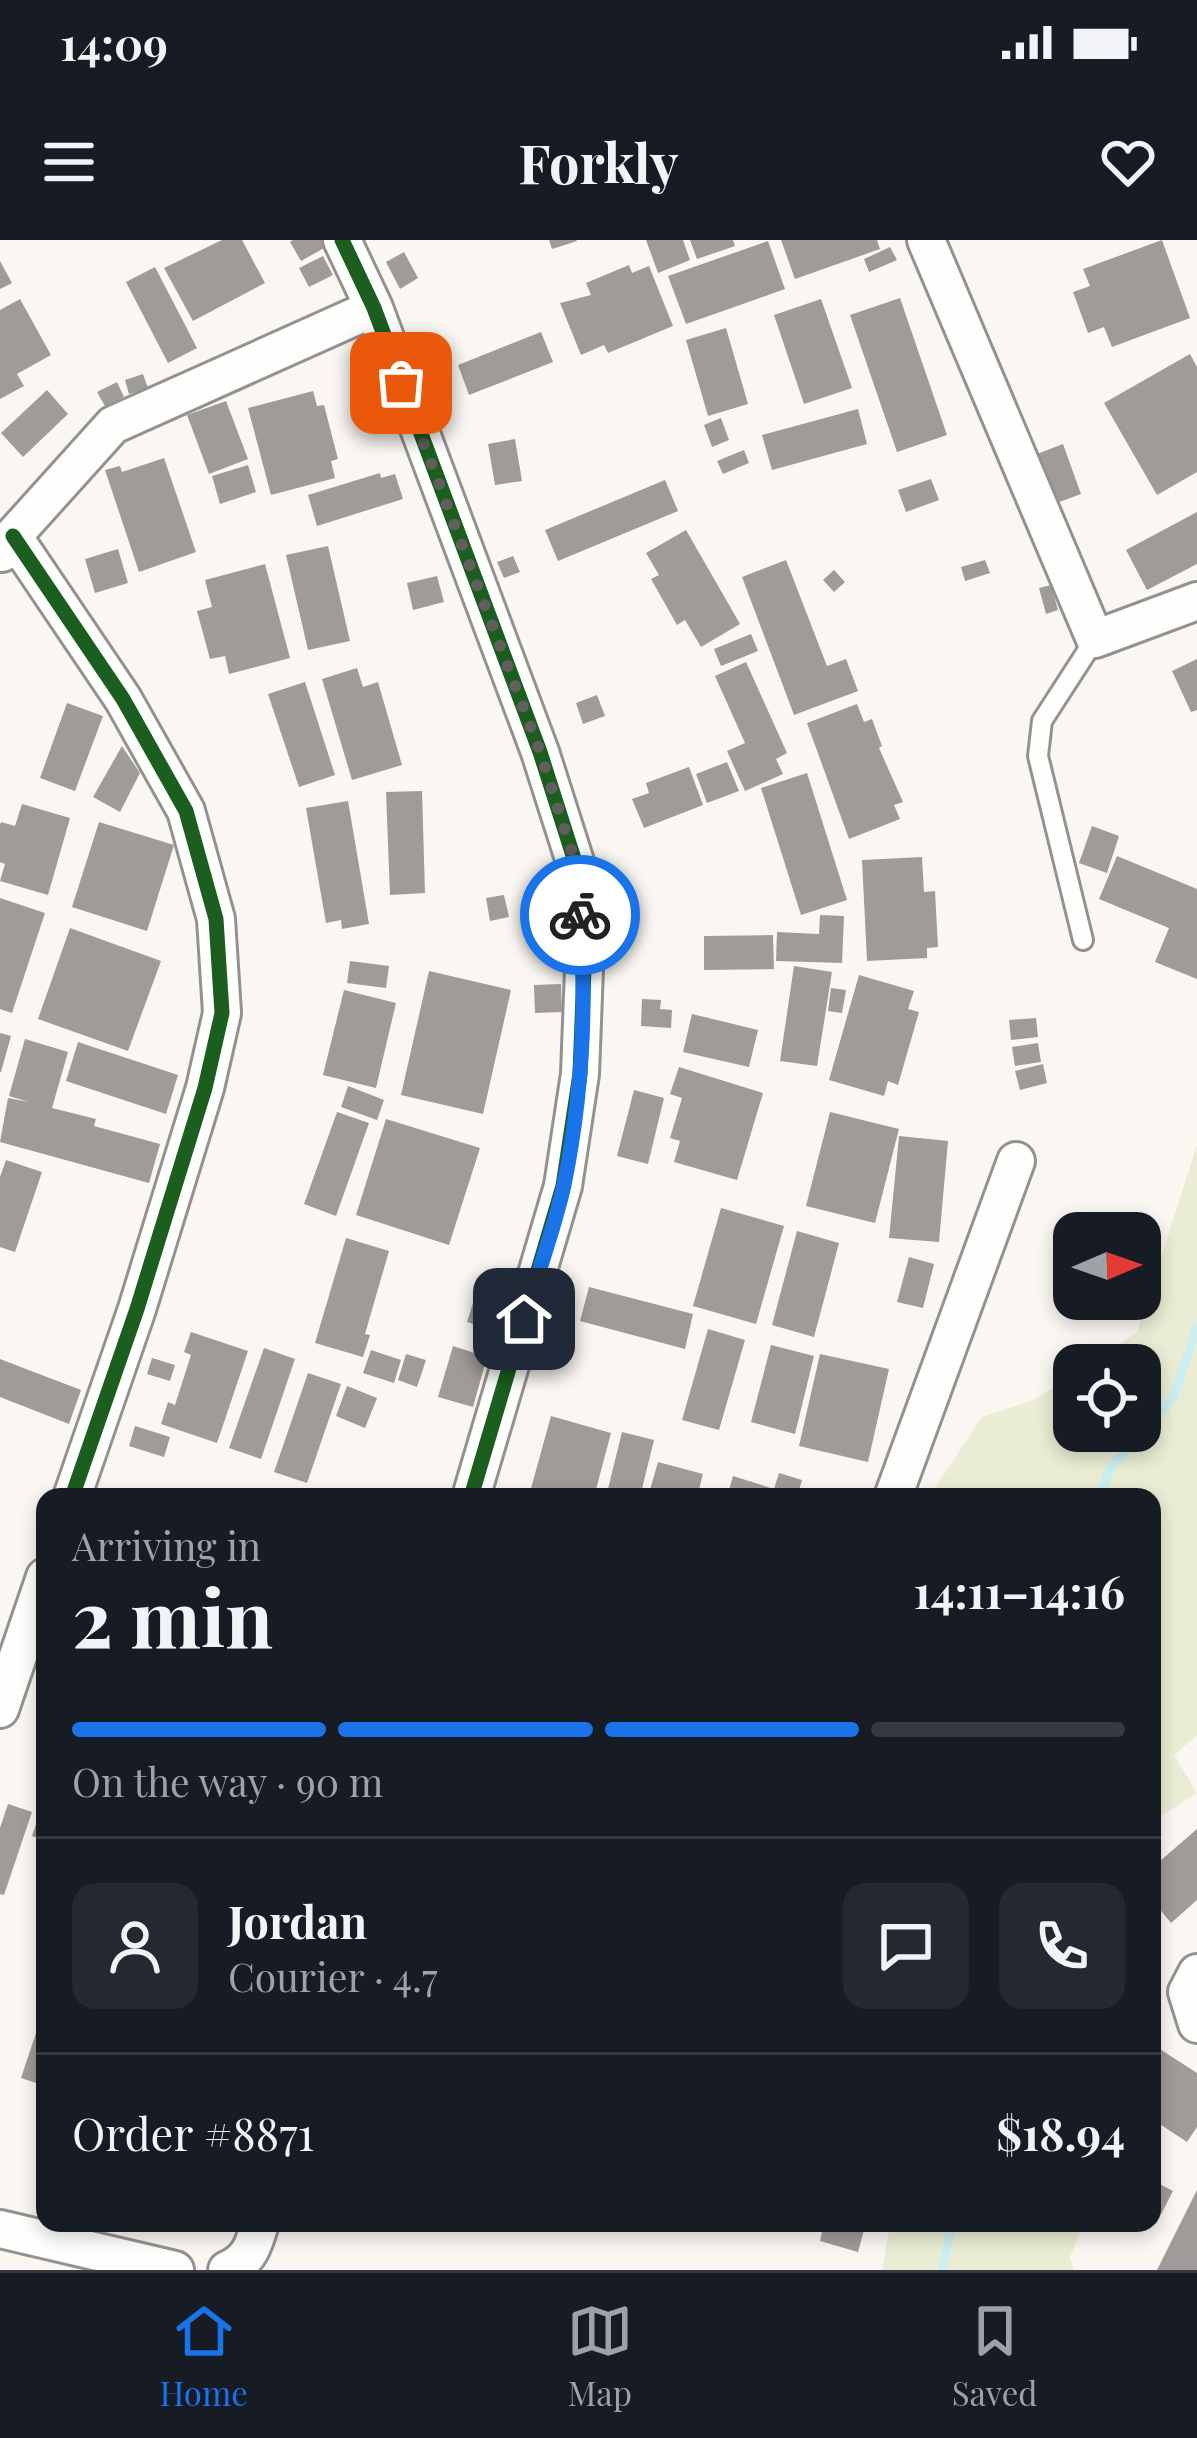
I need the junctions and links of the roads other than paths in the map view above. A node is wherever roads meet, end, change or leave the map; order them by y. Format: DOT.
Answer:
graph roads {
  1 [pos="926,240"];
  2 [pos="356,243"];
  3 [pos="374,308"];
  4 [pos="6,546"];
  5 [pos="1197,602"];
  6 [pos="1095,639"];
  7 [pos="1083,940"];
  8 [pos="1016,1161"];
  9 [pos="75,1488"];
  10 [pos="474,1488"];
  11 [pos="896,1488"];
  12 [pos="36,1603"];
  13 [pos="0,1709"];
  14 [pos="1197,1973"];
  15 [pos="1197,2024"];
  16 [pos="0,2230"];
  17 [pos="258,2232"];
  18 [pos="175,2270"];
  19 [pos="227,2270"];
  1 -- 6 [label="street"];
  2 -- 3 [label="street"];
  3 -- 4 [label="street"];
  3 -- 10 [label="street"];
  4 -- 9 [label="street"];
  5 -- 6 [label="street"];
  6 -- 7 [label="lane"];
  8 -- 11 [label="street"];
  12 -- 13 [label="street"];
  14 -- 15 [label="street"];
  16 -- 18 [label="street"];
  17 -- 19 [label="street"];
}
